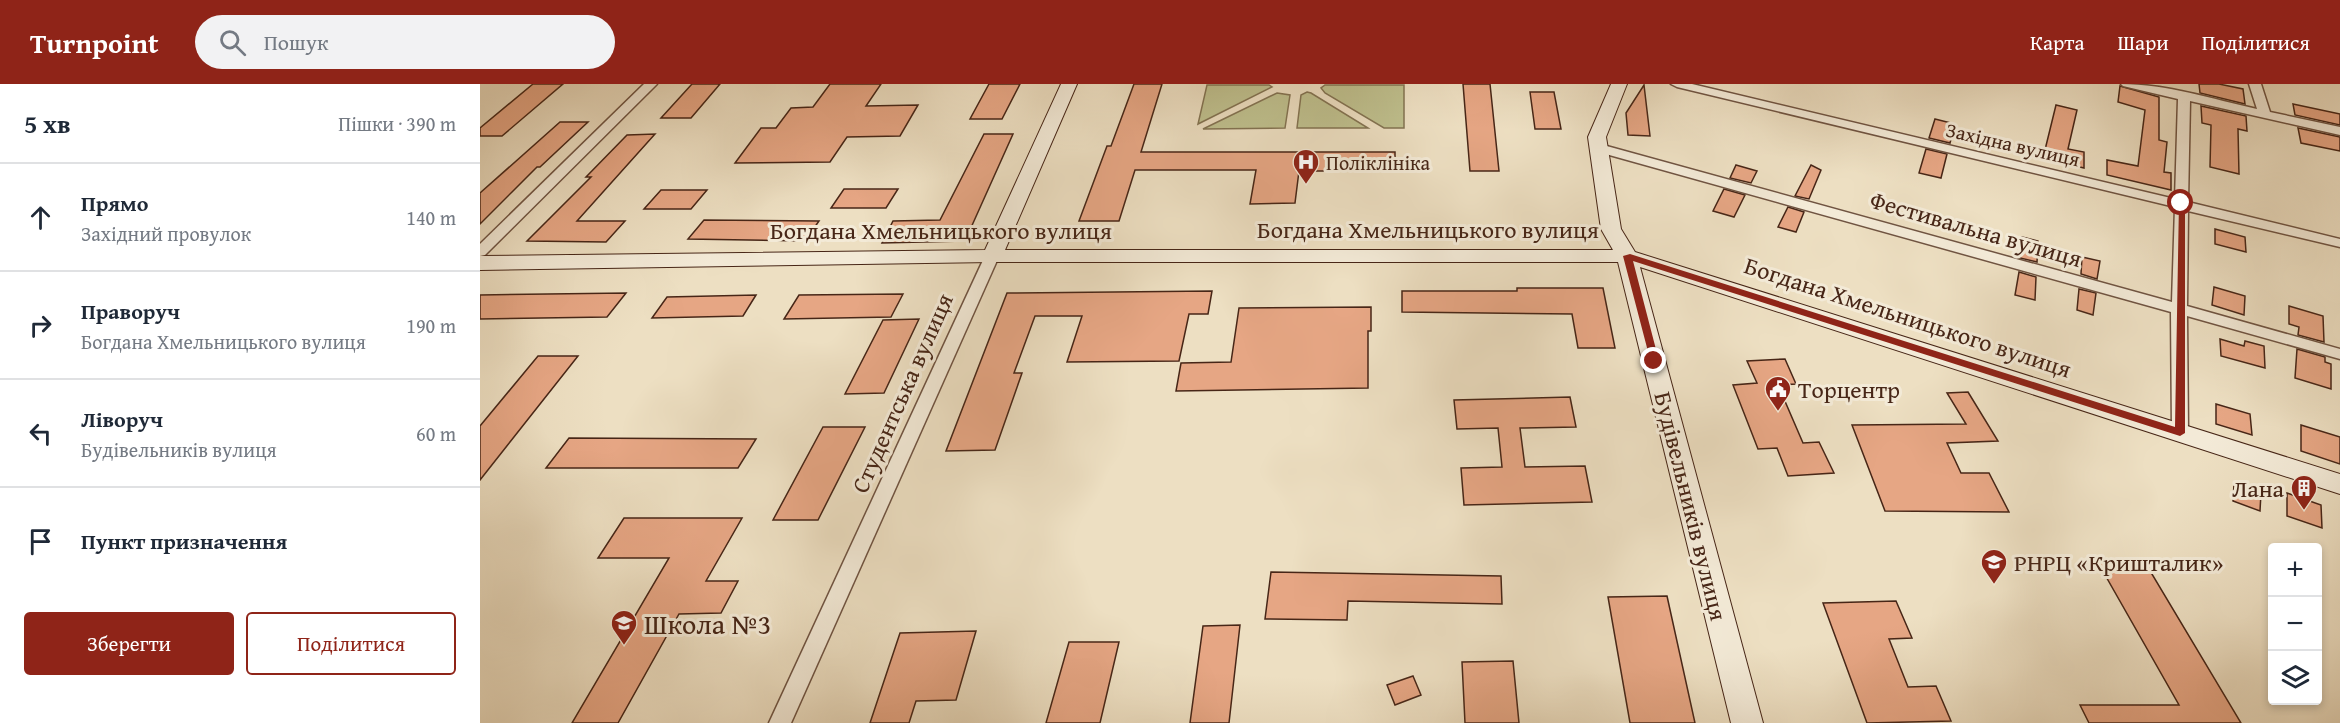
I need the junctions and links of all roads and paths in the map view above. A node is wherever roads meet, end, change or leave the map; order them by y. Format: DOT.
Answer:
graph roads {
  1 [pos="651,84"];
  2 [pos="1069,84"];
  3 [pos="1620,84"];
  4 [pos="1677,84"];
  5 [pos="2127,84"];
  6 [pos="2255,84"];
  7 [pos="2184,95"];
  8 [pos="2264,113"];
  9 [pos="2340,130"];
  10 [pos="1599,148"];
  11 [pos="2181,203"];
  12 [pos="2340,243"];
  13 [pos="480,252"];
  14 [pos="992,256"];
  15 [pos="1628,256"];
  16 [pos="480,263"];
  17 [pos="2180,309"];
  18 [pos="2340,354"];
  19 [pos="2180,433"];
  20 [pos="2340,483"];
  21 [pos="780,723"];
  22 [pos="1748,723"];
  1 -- 13 [label="street"];
  2 -- 14 [label="street, Студентська вулиця"];
  3 -- 10 [label="street, Будівельників вулиця"];
  4 -- 11 [label="street, Західна вулиця"];
  5 -- 7 [label="street"];
  6 -- 8 [label="street"];
  7 -- 8 [label="street"];
  7 -- 11 [label="street"];
  8 -- 9 [label="street"];
  10 -- 15 [label="street, Будівельників вулиця"];
  10 -- 17 [label="street, Фестивальна вулиця"];
  11 -- 12 [label="street, Західна вулиця"];
  11 -- 17 [label="street"];
  14 -- 15 [label="street, Богдана Хмельницького вулиця"];
  14 -- 16 [label="street, Богдана Хмельницького вулиця"];
  14 -- 21 [label="street, Студентська вулиця"];
  15 -- 19 [label="street, Богдана Хмельницького вулиця"];
  15 -- 22 [label="street, Будівельників вулиця"];
  17 -- 18 [label="street, Фестивальна вулиця"];
  17 -- 19 [label="street"];
  19 -- 20 [label="street, Богдана Хмельницького вулиця"];
}
